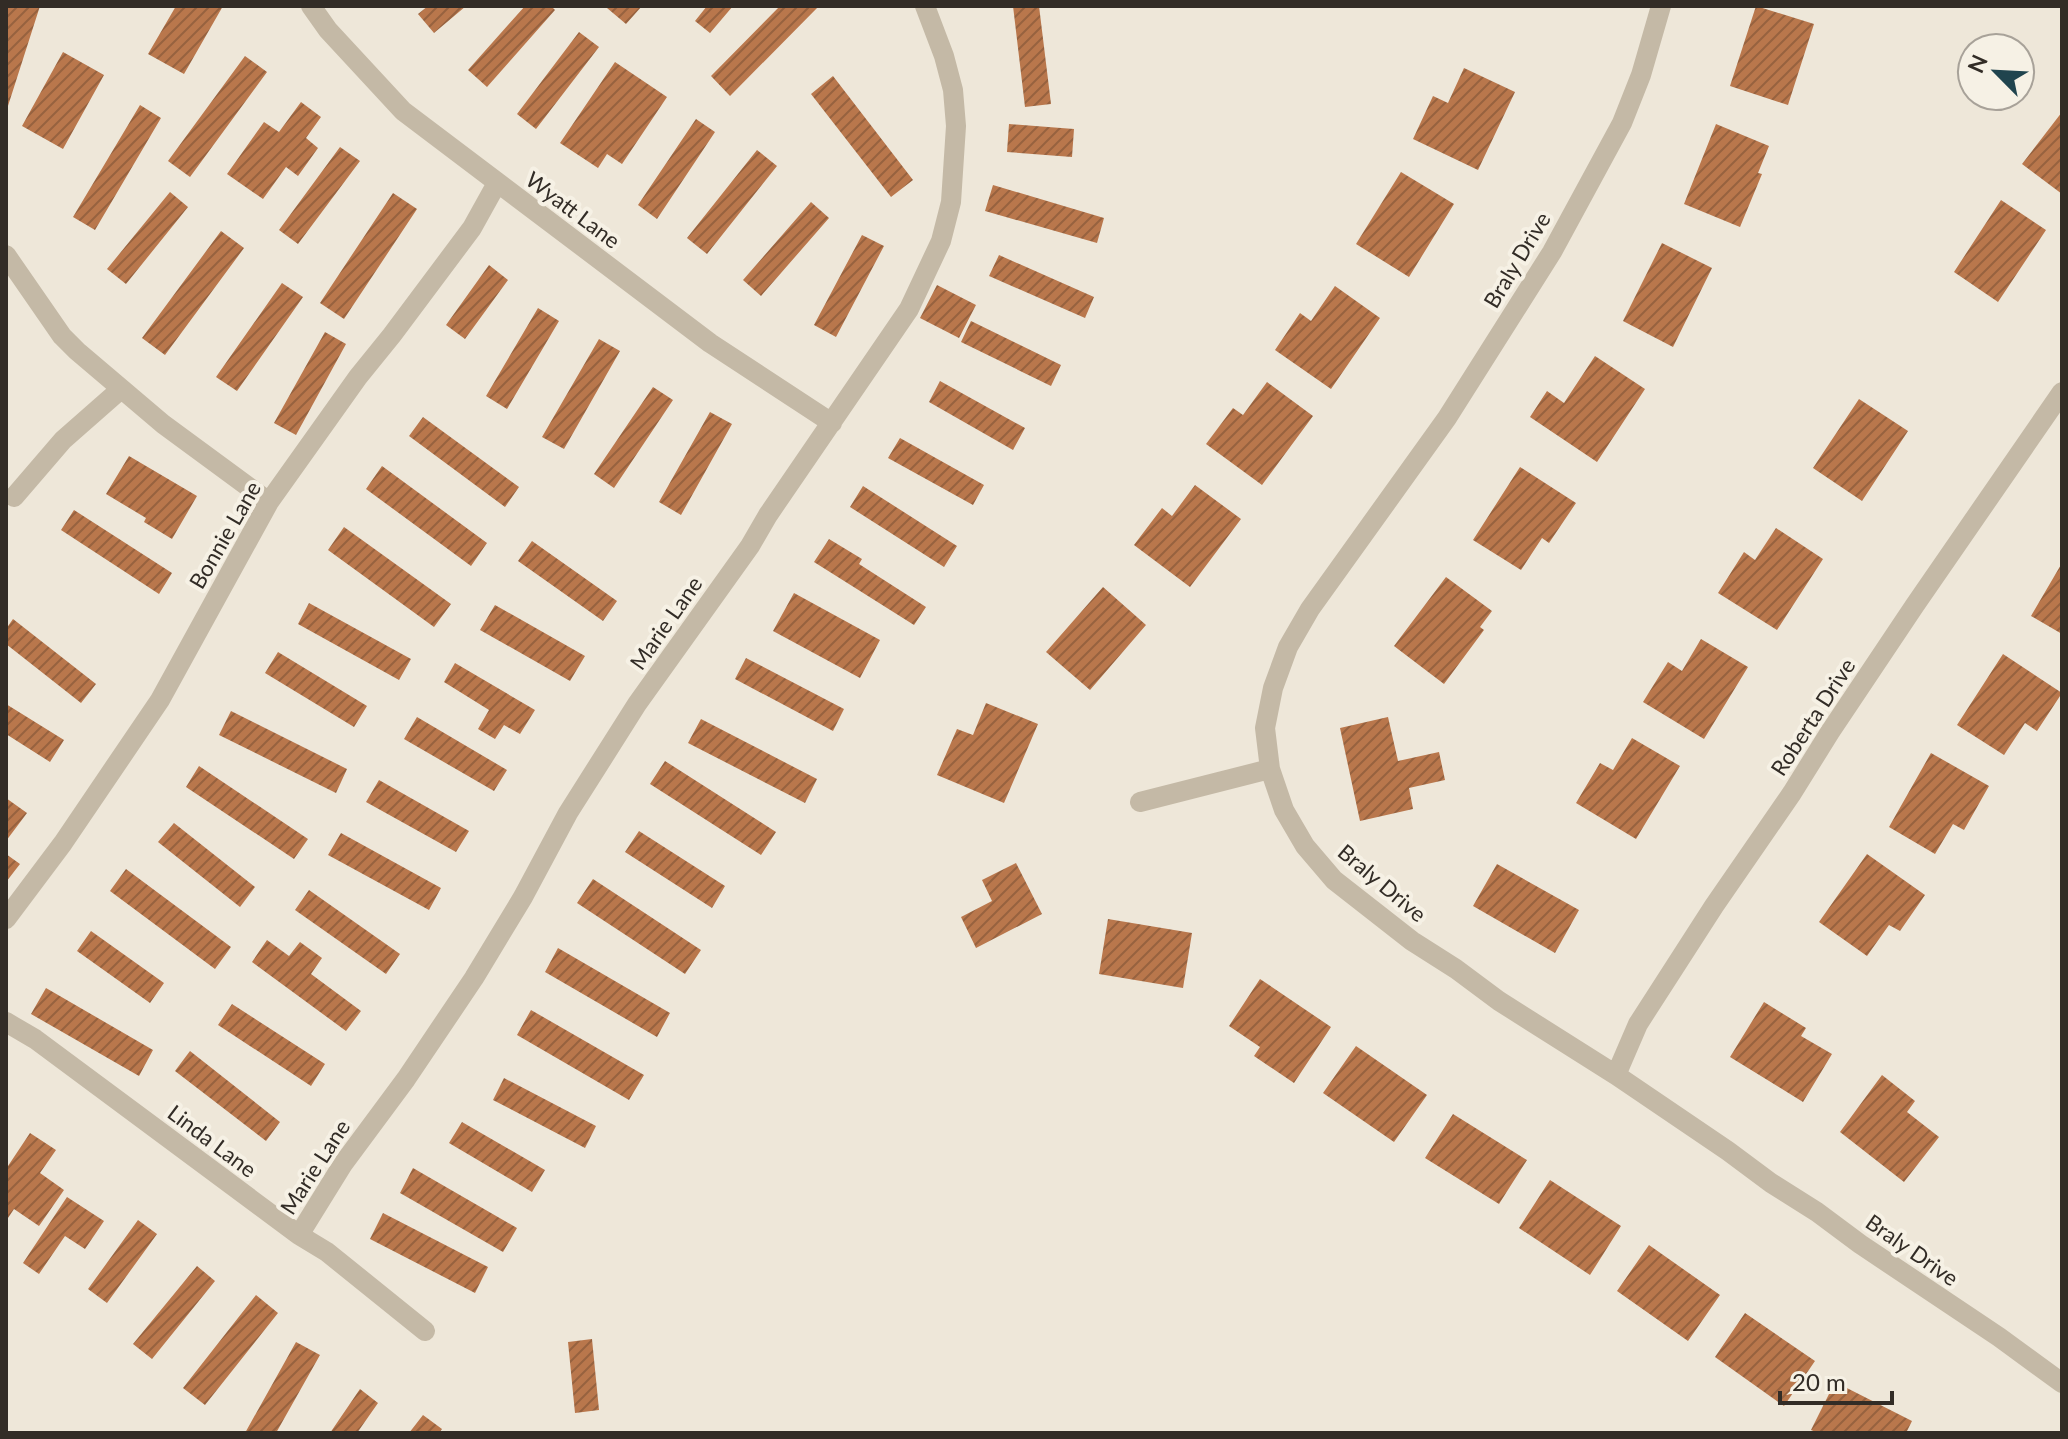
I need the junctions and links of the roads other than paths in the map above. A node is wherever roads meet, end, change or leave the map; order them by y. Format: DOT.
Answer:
graph roads {
  1 [pos="311,6"];
  2 [pos="925,6"];
  3 [pos="1661,6"];
  4 [pos="497,183"];
  5 [pos="6,255"];
  6 [pos="121,389"];
  7 [pos="2062,392"];
  8 [pos="832,423"];
  9 [pos="14,497"];
  10 [pos="269,502"];
  11 [pos="1270,769"];
  12 [pos="1140,802"];
  13 [pos="6,919"];
  14 [pos="6,1022"];
  15 [pos="1616,1075"];
  16 [pos="299,1235"];
  17 [pos="425,1331"];
  18 [pos="2062,1383"];
  1 -- 4 [label="street, Wyatt Lane"];
  2 -- 8 [label="street, Marie Lane"];
  3 -- 11 [label="street, Braly Drive"];
  4 -- 8 [label="street, Wyatt Lane"];
  4 -- 10 [label="street, Bonnie Lane"];
  5 -- 6 [label="street"];
  6 -- 9 [label="street"];
  6 -- 10 [label="street"];
  7 -- 15 [label="street, Roberta Drive"];
  8 -- 16 [label="street, Marie Lane"];
  10 -- 13 [label="street, Bonnie Lane"];
  11 -- 12 [label="street"];
  11 -- 15 [label="street, Braly Drive"];
  14 -- 16 [label="street, Linda Lane"];
  15 -- 18 [label="street, Braly Drive"];
  16 -- 17 [label="street, Linda Lane"];
}
